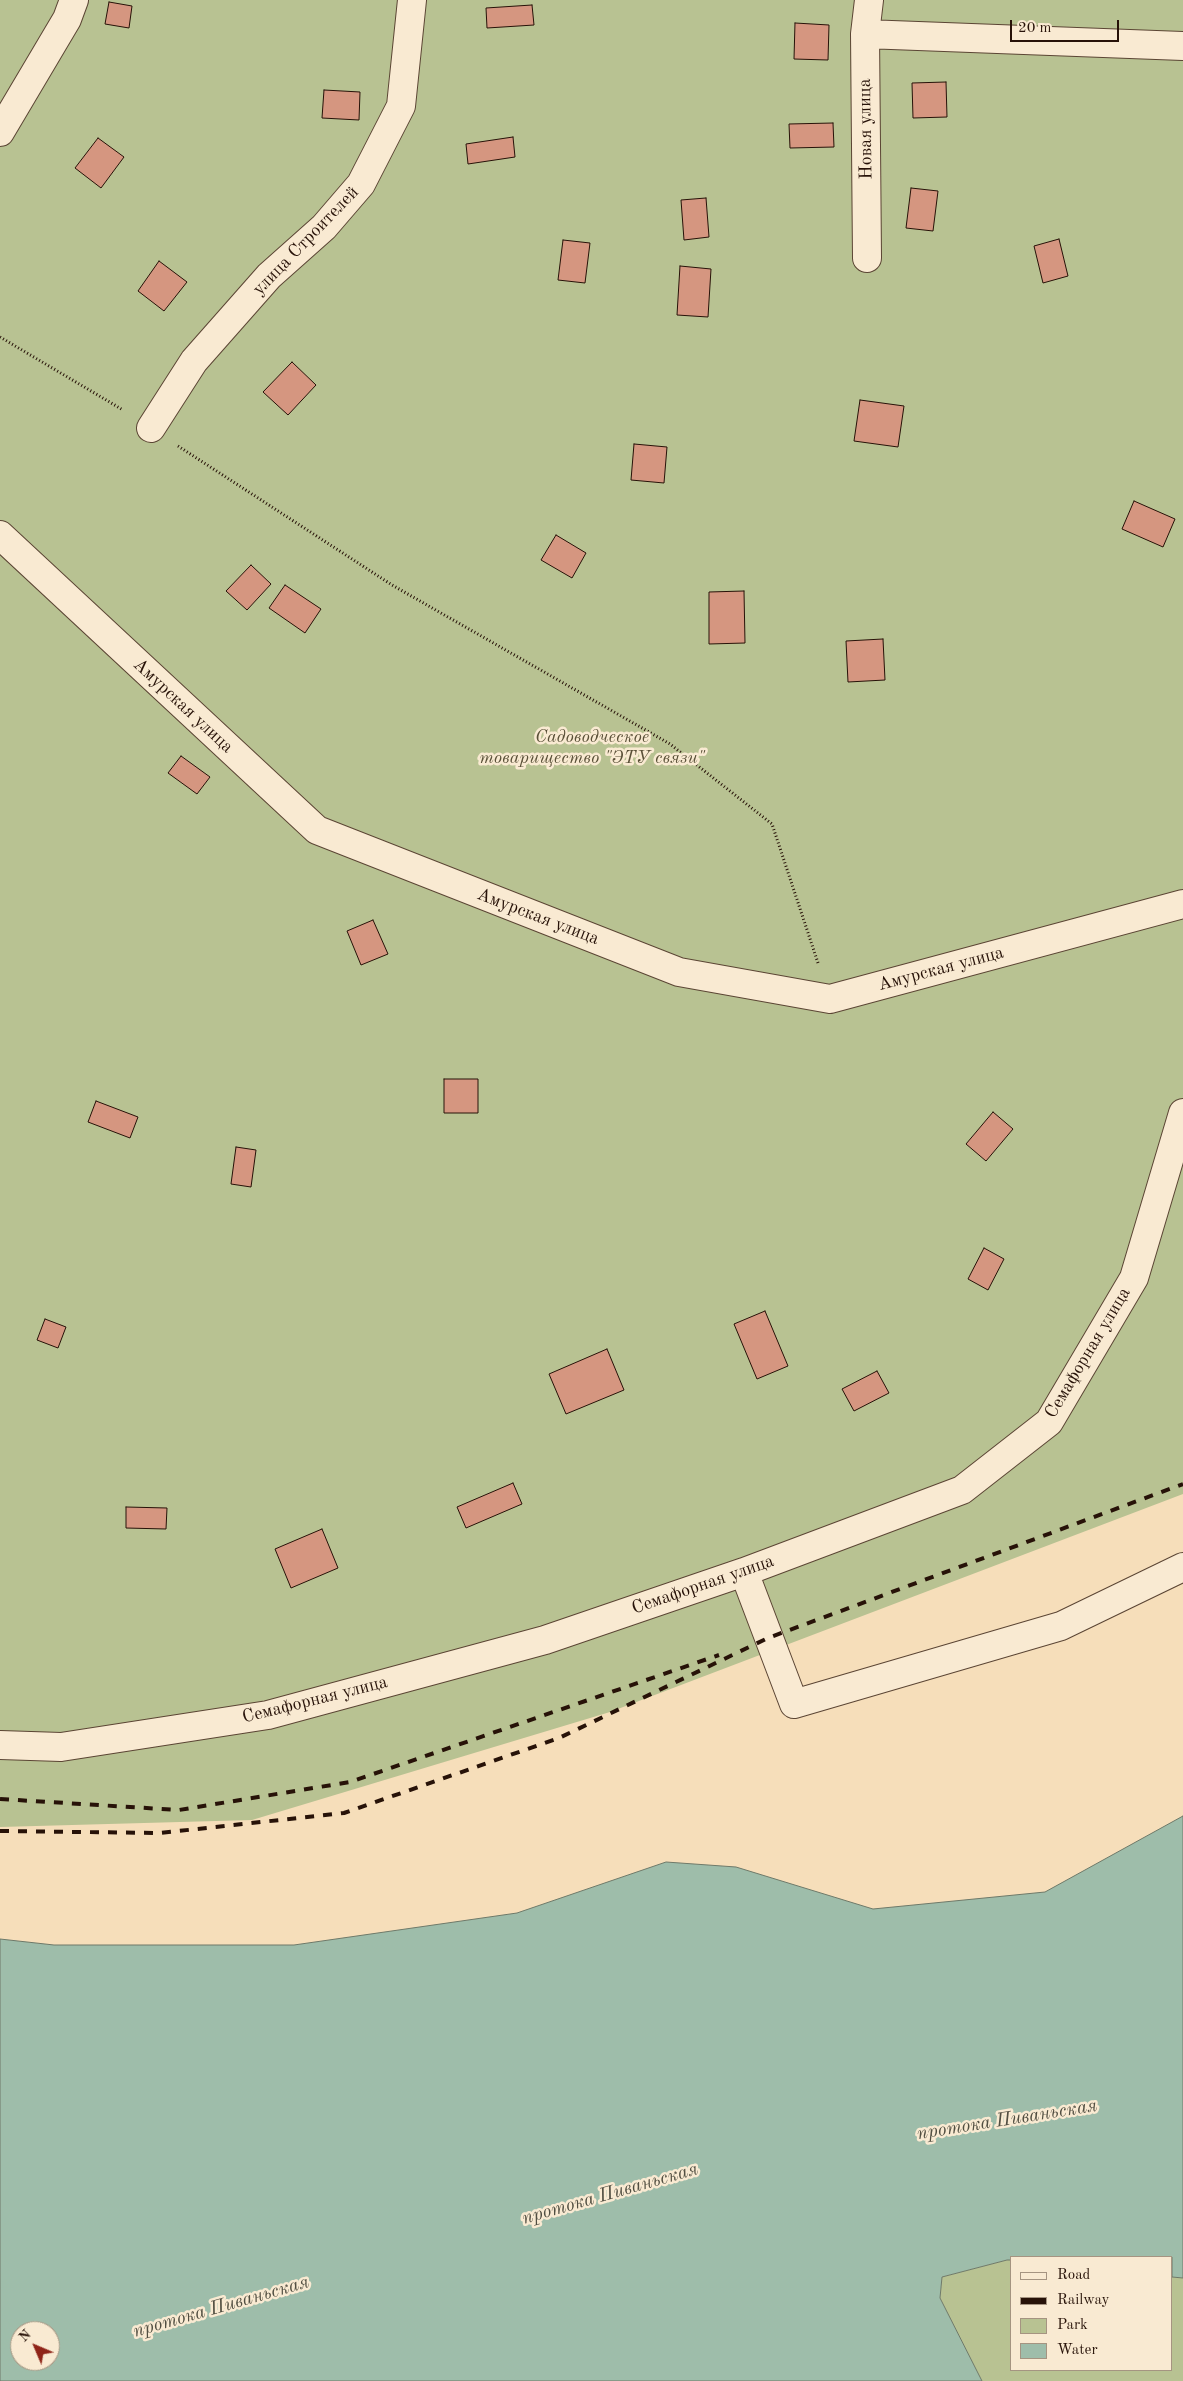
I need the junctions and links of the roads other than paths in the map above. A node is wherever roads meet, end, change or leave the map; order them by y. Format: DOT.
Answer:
graph roads {
  1 [pos="74,0"];
  2 [pos="412,0"];
  3 [pos="869,0"];
  4 [pos="865,34"];
  5 [pos="1183,46"];
  6 [pos="0,132"];
  7 [pos="867,258"];
  8 [pos="151,428"];
  9 [pos="0,535"];
  10 [pos="1183,904"];
  11 [pos="1183,1113"];
  12 [pos="1183,1568"];
  13 [pos="744,1572"];
  14 [pos="0,1745"];
  1 -- 6 [label="street"];
  2 -- 8 [label="street, улица Строителей"];
  3 -- 4 [label="street, Новая улица"];
  4 -- 5 [label="street"];
  4 -- 7 [label="street, Новая улица"];
  9 -- 10 [label="street, Амурская улица"];
  11 -- 13 [label="street, Семафорная улица"];
  12 -- 13 [label="street"];
  13 -- 14 [label="street, Семафорная улица"];
}
